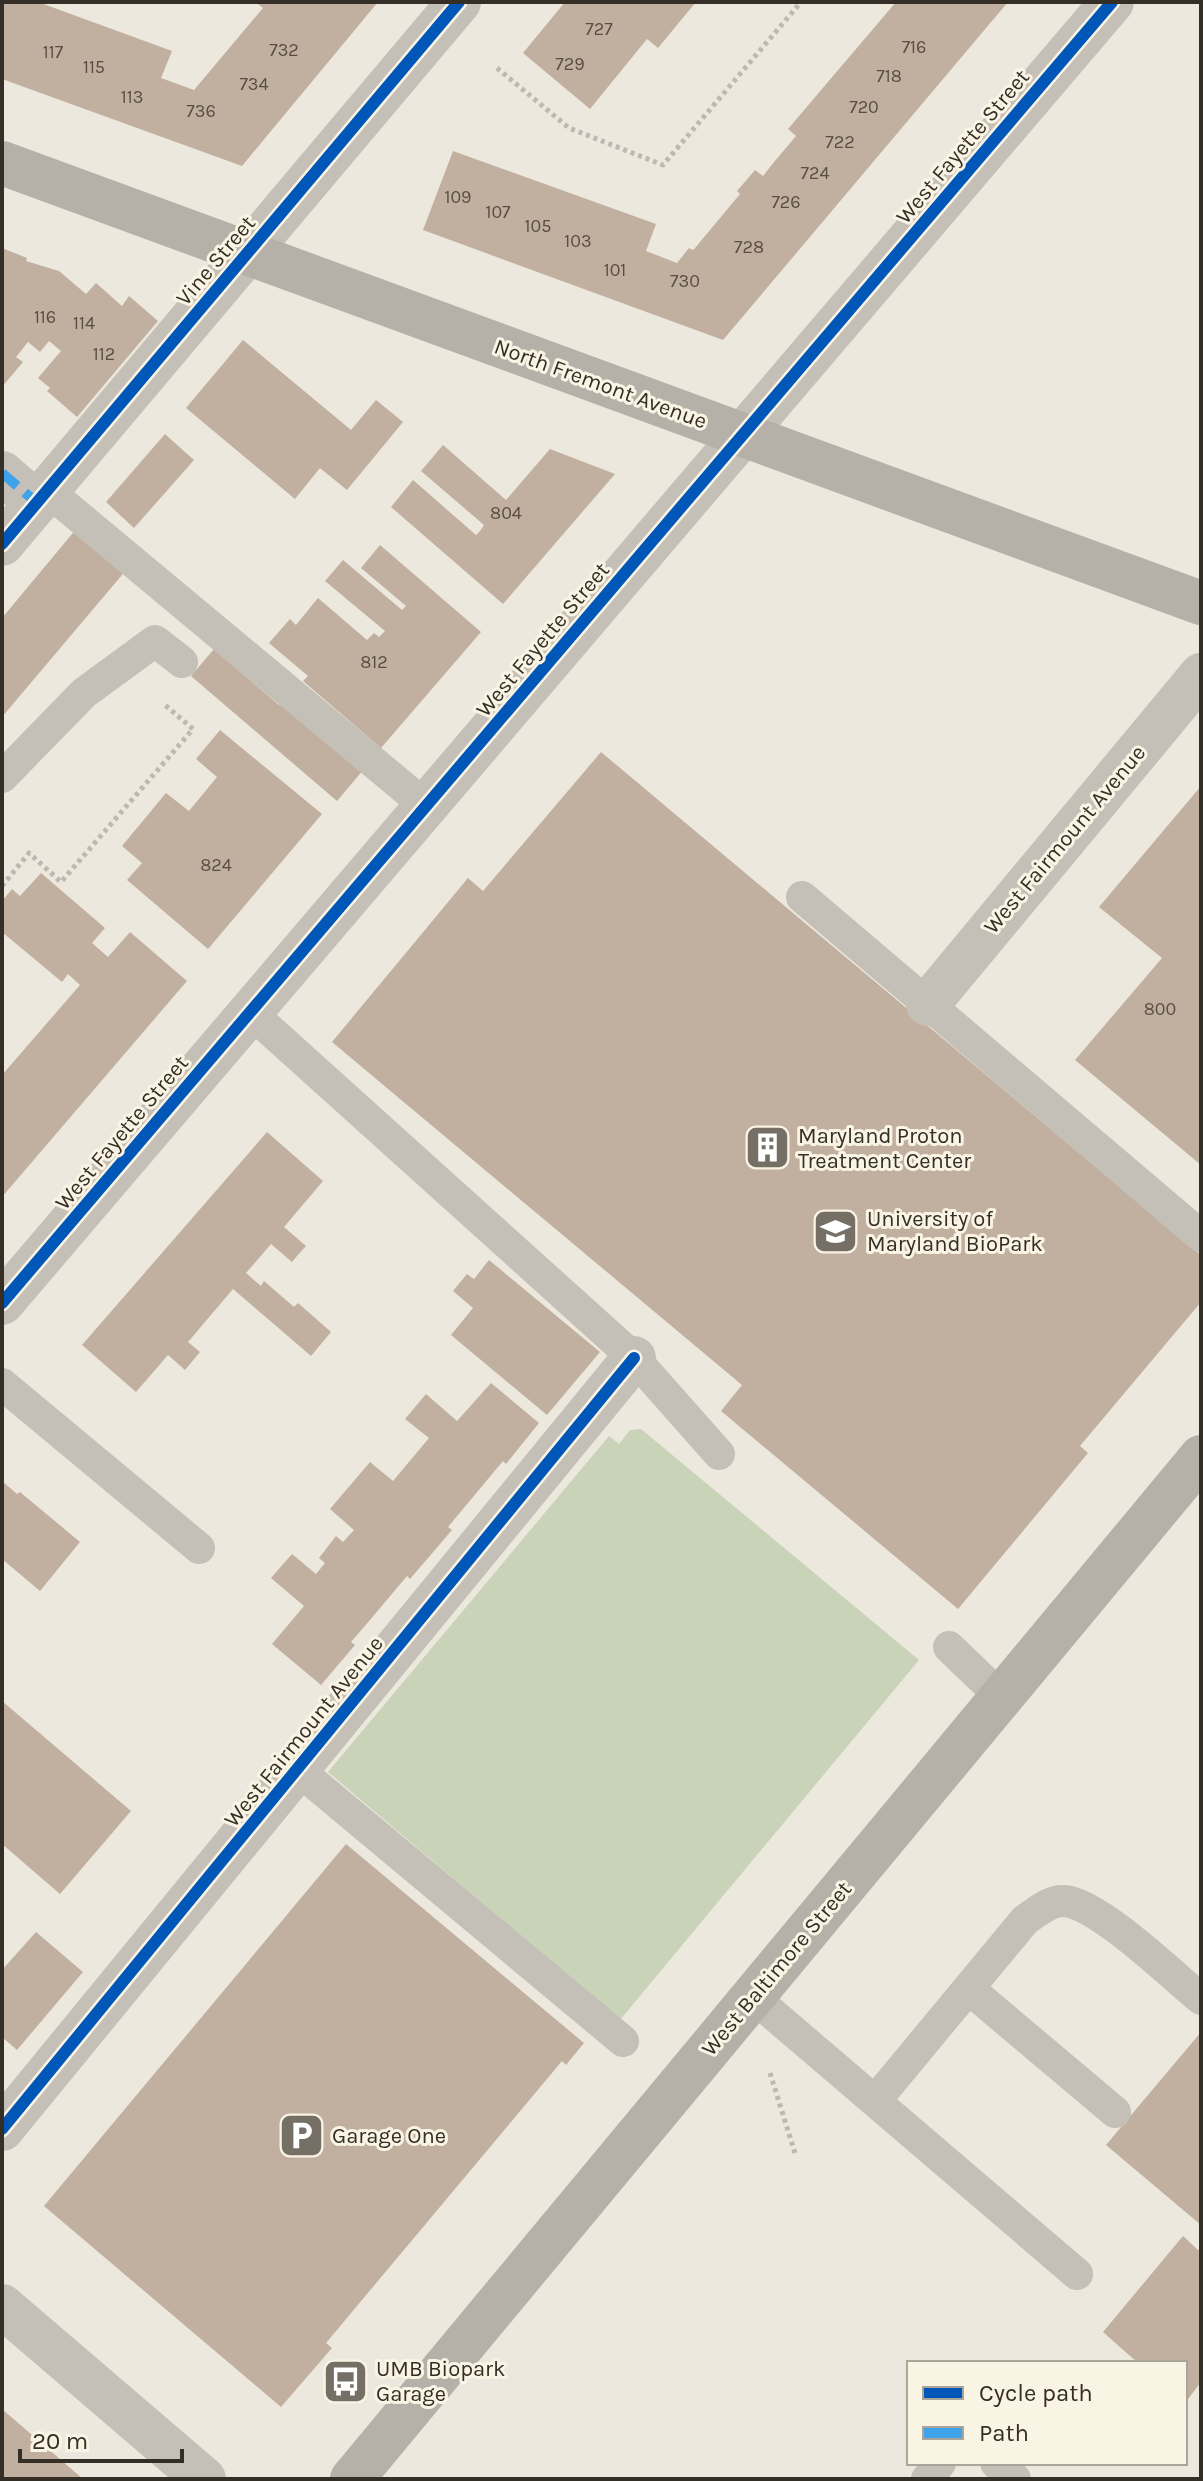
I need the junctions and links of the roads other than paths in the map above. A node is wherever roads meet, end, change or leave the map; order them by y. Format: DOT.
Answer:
graph roads {
  1 [pos="459,2"];
  2 [pos="1112,2"];
  3 [pos="2,163"];
  4 [pos="247,253"];
  5 [pos="742,435"];
  6 [pos="2,473"];
  7 [pos="42,497"];
  8 [pos="2,544"];
  9 [pos="1201,603"];
  10 [pos="182,662"];
  11 [pos="1201,675"];
  12 [pos="2,777"];
  13 [pos="426,806"];
  14 [pos="802,897"];
  15 [pos="928,1004"];
  16 [pos="250,1012"];
  17 [pos="1201,1236"];
  18 [pos="2,1303"];
  19 [pos="634,1358"];
  20 [pos="2,1384"];
  21 [pos="719,1454"];
  22 [pos="1201,1457"];
  23 [pos="199,1548"];
  24 [pos="949,1647"];
  25 [pos="1001,1697"];
  26 [pos="297,1769"];
  27 [pos="969,1989"];
  28 [pos="753,1997"];
  29 [pos="1201,1999"];
  30 [pos="623,2041"];
  31 [pos="875,2101"];
  32 [pos="1115,2112"];
  33 [pos="2,2129"];
  34 [pos="1077,2274"];
  35 [pos="2,2306"];
  36 [pos="998,2465"];
  37 [pos="204,2479"];
  38 [pos="352,2479"];
  39 [pos="1015,2479"];
  1 -- 4 [label="street, Vine Street"];
  2 -- 5 [label="street, West Fayette Street"];
  3 -- 4 [label="main road, North Fremont Avenue"];
  4 -- 5 [label="main road, North Fremont Avenue"];
  4 -- 7 [label="street, Vine Street"];
  5 -- 9 [label="main road, North Fremont Avenue"];
  5 -- 13 [label="street, West Fayette Street"];
  6 -- 7 [label="street"];
  7 -- 8 [label="street, Vine Street"];
  7 -- 13 [label="lane"];
  10 -- 12 [label="lane"];
  11 -- 15 [label="street, West Fairmount Avenue"];
  13 -- 16 [label="street, West Fayette Street"];
  14 -- 15 [label="lane"];
  15 -- 17 [label="lane"];
  16 -- 18 [label="street, West Fayette Street"];
  16 -- 19 [label="lane"];
  19 -- 21 [label="lane"];
  19 -- 26 [label="street, West Fairmount Avenue"];
  20 -- 23 [label="lane"];
  22 -- 25 [label="main road, West Baltimore Street"];
  24 -- 25 [label="lane"];
  25 -- 28 [label="main road, West Baltimore Street"];
  26 -- 30 [label="lane"];
  26 -- 33 [label="street, West Fairmount Avenue"];
  27 -- 29 [label="lane"];
  27 -- 31 [label="lane"];
  27 -- 32 [label="lane"];
  28 -- 31 [label="lane"];
  28 -- 38 [label="main road, West Baltimore Street"];
  31 -- 34 [label="lane"];
  35 -- 37 [label="street"];
  36 -- 39 [label="lane"];
}
